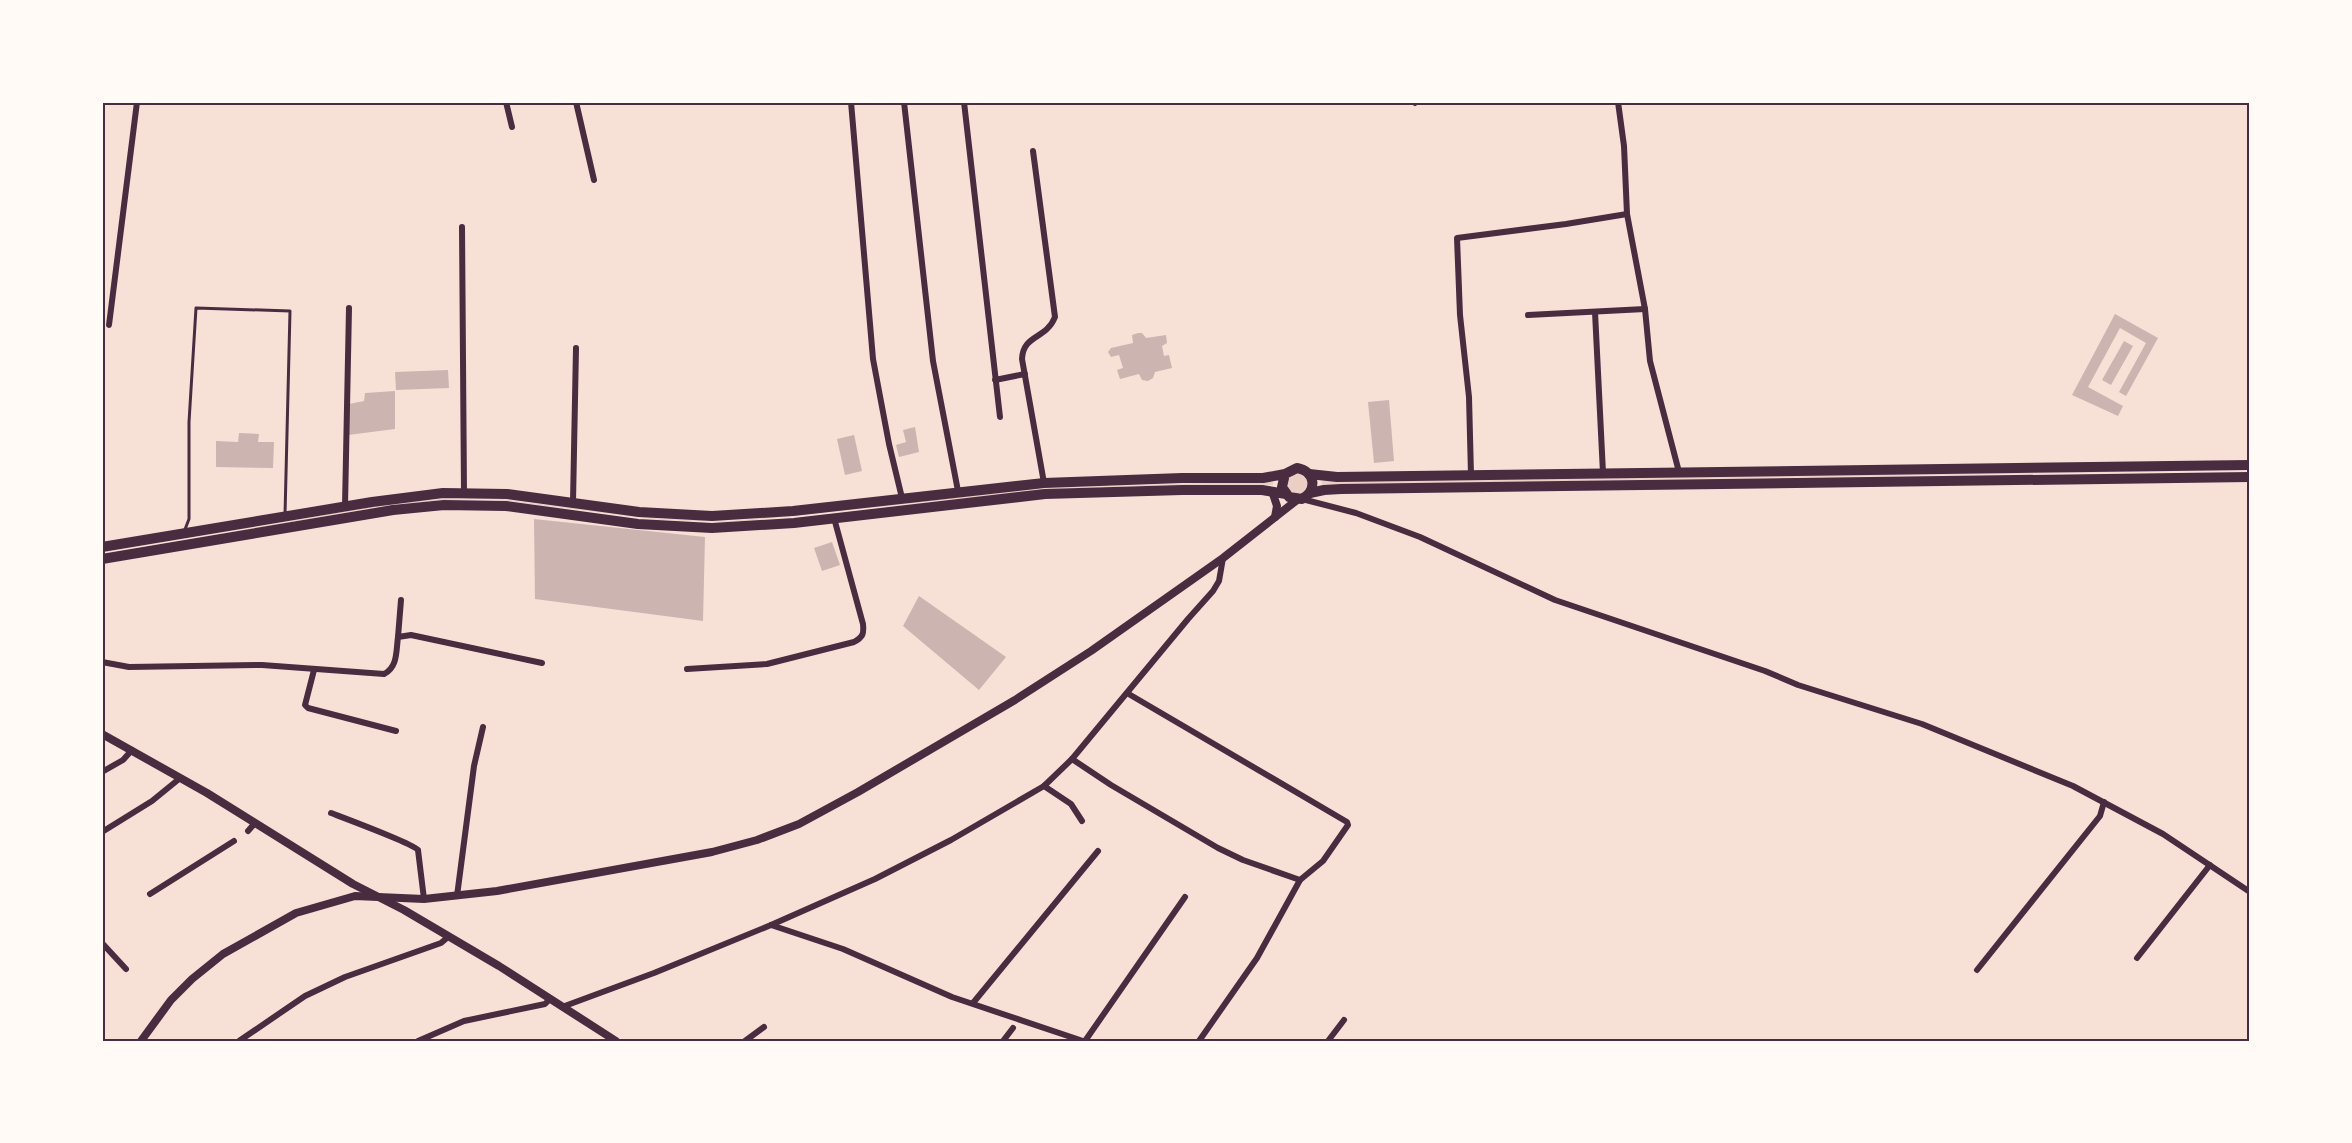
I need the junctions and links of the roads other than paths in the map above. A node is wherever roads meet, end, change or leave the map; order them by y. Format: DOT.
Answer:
graph roads {
  1 [pos="137,102"];
  2 [pos="506,102"];
  3 [pos="576,102"];
  4 [pos="851,102"];
  5 [pos="904,102"];
  6 [pos="964,102"];
  7 [pos="1618,102"];
  8 [pos="512,127"];
  9 [pos="1033,151"];
  10 [pos="594,180"];
  11 [pos="1627,214"];
  12 [pos="462,227"];
  13 [pos="349,308"];
  14 [pos="1645,309"];
  15 [pos="1595,312"];
  16 [pos="1528,315"];
  17 [pos="109,325"];
  18 [pos="576,348"];
  19 [pos="1025,374"];
  20 [pos="995,380"];
  21 [pos="1000,417"];
  22 [pos="2250,465"];
  23 [pos="1679,472"];
  24 [pos="1603,473"];
  25 [pos="1309,474"];
  26 [pos="1471,475"];
  27 [pos="2250,477"];
  28 [pos="1044,483"];
  29 [pos="1280,489"];
  30 [pos="464,492"];
  31 [pos="958,492"];
  32 [pos="1303,497"];
  33 [pos="902,498"];
  34 [pos="573,502"];
  35 [pos="345,506"];
  36 [pos="284,516"];
  37 [pos="1275,517"];
  38 [pos="834,519"];
  39 [pos="183,533"];
  40 [pos="102,547"];
  41 [pos="1223,558"];
  42 [pos="102,559"];
  43 [pos="401,600"];
  44 [pos="398,637"];
  45 [pos="102,662"];
  46 [pos="542,663"];
  47 [pos="687,669"];
  48 [pos="314,670"];
  49 [pos="1127,693"];
  50 [pos="483,727"];
  51 [pos="396,731"];
  52 [pos="102,734"];
  53 [pos="132,750"];
  54 [pos="1072,759"];
  55 [pos="102,772"];
  56 [pos="179,779"];
  57 [pos="1044,786"];
  58 [pos="2104,802"];
  59 [pos="331,813"];
  60 [pos="1082,821"];
  61 [pos="255,823"];
  62 [pos="248,831"];
  63 [pos="102,832"];
  64 [pos="234,841"];
  65 [pos="1098,851"];
  66 [pos="2210,865"];
  67 [pos="1300,880"];
  68 [pos="2250,892"];
  69 [pos="150,894"];
  70 [pos="457,896"];
  71 [pos="378,897"];
  72 [pos="1185,897"];
  73 [pos="424,899"];
  74 [pos="771,925"];
  75 [pos="448,938"];
  76 [pos="102,943"];
  77 [pos="2137,958"];
  78 [pos="126,969"];
  79 [pos="1977,970"];
  80 [pos="550,999"];
  81 [pos="973,1003"];
  82 [pos="561,1007"];
  83 [pos="1344,1020"];
  84 [pos="764,1027"];
  85 [pos="1013,1028"];
  86 [pos="430,1038"];
  87 [pos="141,1041"];
  88 [pos="240,1041"];
  89 [pos="418,1041"];
  90 [pos="615,1041"];
  91 [pos="745,1041"];
  92 [pos="1003,1041"];
  93 [pos="1084,1041"];
  94 [pos="1199,1041"];
  95 [pos="1328,1041"];
  1 -- 17 [label="street"];
  2 -- 8 [label="street"];
  3 -- 10 [label="street"];
  4 -- 33 [label="street"];
  5 -- 31 [label="street"];
  6 -- 20 [label="street"];
  7 -- 11 [label="street"];
  9 -- 19 [label="street"];
  11 -- 14 [label="street"];
  11 -- 26 [label="street"];
  12 -- 30 [label="street"];
  13 -- 35 [label="street"];
  14 -- 15 [label="street"];
  14 -- 23 [label="street"];
  15 -- 16 [label="street"];
  15 -- 24 [label="street"];
  18 -- 34 [label="street"];
  19 -- 20 [label="street"];
  19 -- 28 [label="street"];
  20 -- 21 [label="street"];
  22 -- 23 [label="main road"];
  23 -- 24 [label="main road"];
  24 -- 26 [label="main road"];
  25 -- 26 [label="main road"];
  25 -- 29 [label="main road"];
  25 -- 32 [label="main road"];
  27 -- 32 [label="main road"];
  28 -- 29 [label="main road"];
  28 -- 31 [label="main road"];
  29 -- 32 [label="main road"];
  29 -- 37 [label="street"];
  29 -- 38 [label="main road"];
  30 -- 34 [label="main road"];
  30 -- 35 [label="main road"];
  31 -- 33 [label="main road"];
  32 -- 37 [label="street"];
  32 -- 58 [label="street"];
  33 -- 34 [label="main road"];
  35 -- 36 [label="main road"];
  36 -- 39 [label="main road"];
  36 -- 39 [label="lane"];
  37 -- 41 [label="street"];
  38 -- 42 [label="main road"];
  38 -- 47 [label="street"];
  39 -- 40 [label="main road"];
  41 -- 49 [label="street"];
  41 -- 70 [label="street"];
  43 -- 44 [label="street"];
  44 -- 46 [label="street"];
  44 -- 48 [label="street"];
  45 -- 48 [label="street"];
  48 -- 51 [label="street"];
  49 -- 54 [label="street"];
  49 -- 67 [label="street"];
  50 -- 70 [label="street"];
  52 -- 53 [label="street"];
  53 -- 55 [label="street"];
  53 -- 56 [label="street"];
  54 -- 57 [label="street"];
  54 -- 67 [label="street"];
  56 -- 61 [label="street"];
  56 -- 63 [label="street"];
  57 -- 60 [label="street"];
  57 -- 74 [label="street"];
  58 -- 66 [label="street"];
  58 -- 79 [label="street"];
  59 -- 73 [label="street"];
  61 -- 62 [label="street"];
  61 -- 71 [label="street"];
  64 -- 69 [label="street"];
  65 -- 81 [label="street"];
  66 -- 68 [label="street"];
  66 -- 77 [label="street"];
  67 -- 94 [label="street"];
  70 -- 73 [label="street"];
  71 -- 73 [label="street"];
  71 -- 75 [label="street"];
  71 -- 87 [label="street"];
  72 -- 93 [label="street"];
  74 -- 81 [label="street"];
  74 -- 82 [label="street"];
  75 -- 80 [label="street"];
  75 -- 88 [label="street"];
  76 -- 78 [label="street"];
  80 -- 82 [label="street"];
  80 -- 86 [label="street"];
  81 -- 93 [label="street"];
  82 -- 90 [label="street"];
  83 -- 95 [label="street"];
  84 -- 91 [label="street"];
  85 -- 92 [label="street"];
  86 -- 89 [label="street"];
}
